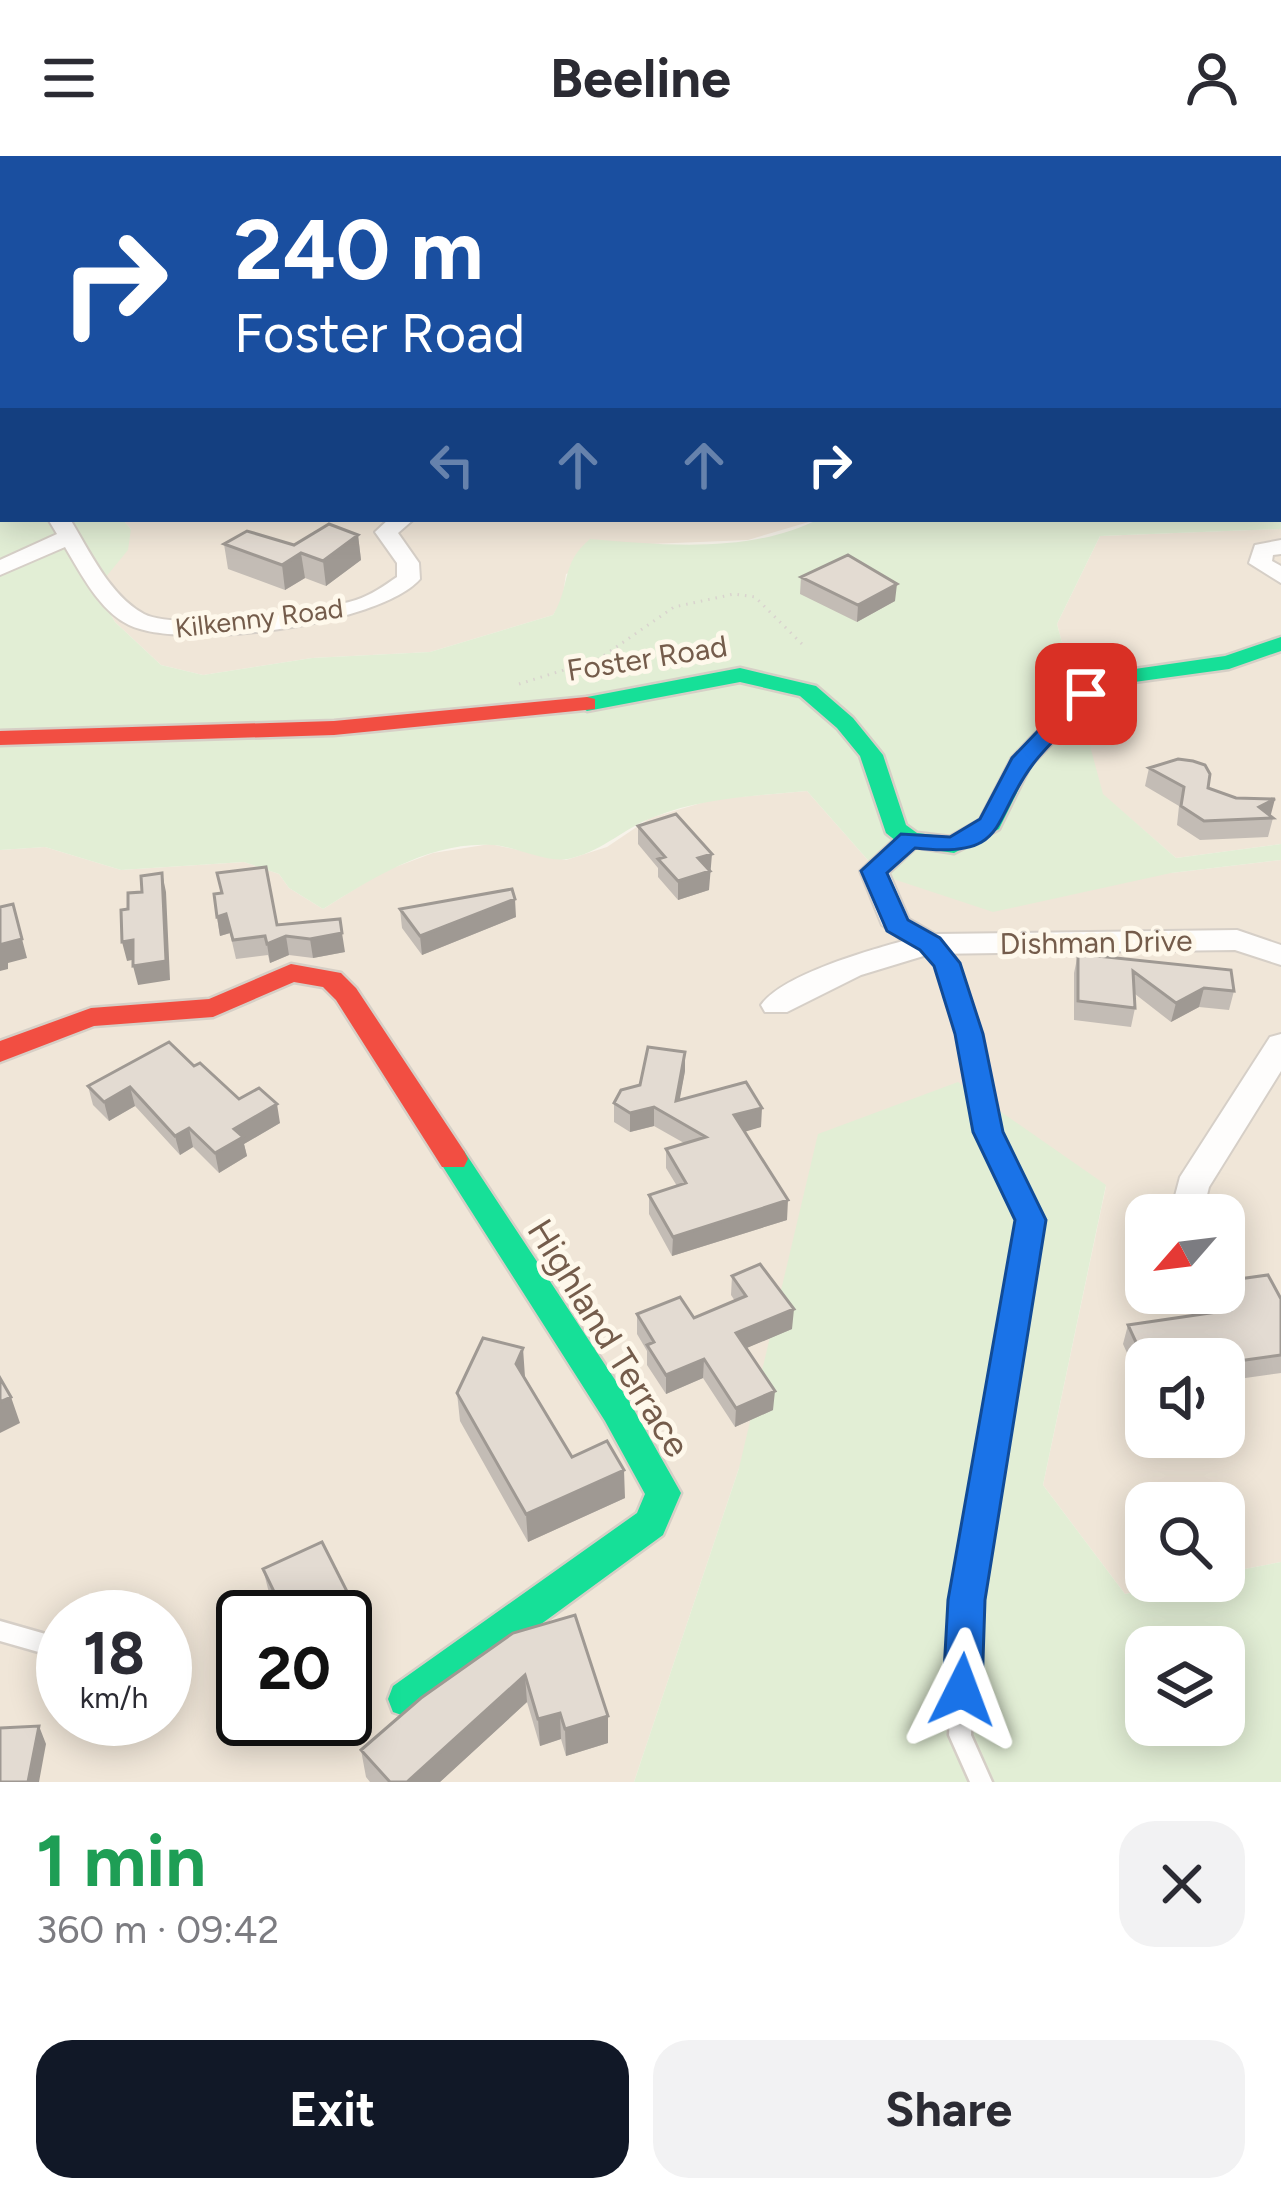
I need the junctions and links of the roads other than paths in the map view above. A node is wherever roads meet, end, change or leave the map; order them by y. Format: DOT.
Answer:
graph roads {
  1 [pos="399,522"];
  2 [pos="64,528"];
  3 [pos="1281,547"];
  4 [pos="0,568"];
  5 [pos="1281,576"];
  6 [pos="1281,644"];
  7 [pos="0,738"];
  8 [pos="910,840"];
  9 [pos="930,944"];
  10 [pos="1281,955"];
  11 [pos="776,1005"];
  12 [pos="1281,1045"];
  13 [pos="0,1052"];
  14 [pos="1191,1194"];
  15 [pos="0,1631"];
  16 [pos="36,1641"];
  17 [pos="407,1700"];
  18 [pos="981,1782"];
  1 -- 2 [label="street, Kilkenny Road"];
  2 -- 4 [label="street"];
  3 -- 5 [label="street"];
  6 -- 8 [label="street"];
  7 -- 8 [label="street, Foster Road"];
  8 -- 9 [label="street"];
  9 -- 10 [label="street, Dishman Drive"];
  9 -- 11 [label="street, Dishman Drive"];
  9 -- 18 [label="lane"];
  12 -- 14 [label="street"];
  13 -- 17 [label="street, Highland Terrace"];
  15 -- 16 [label="lane"];
}
